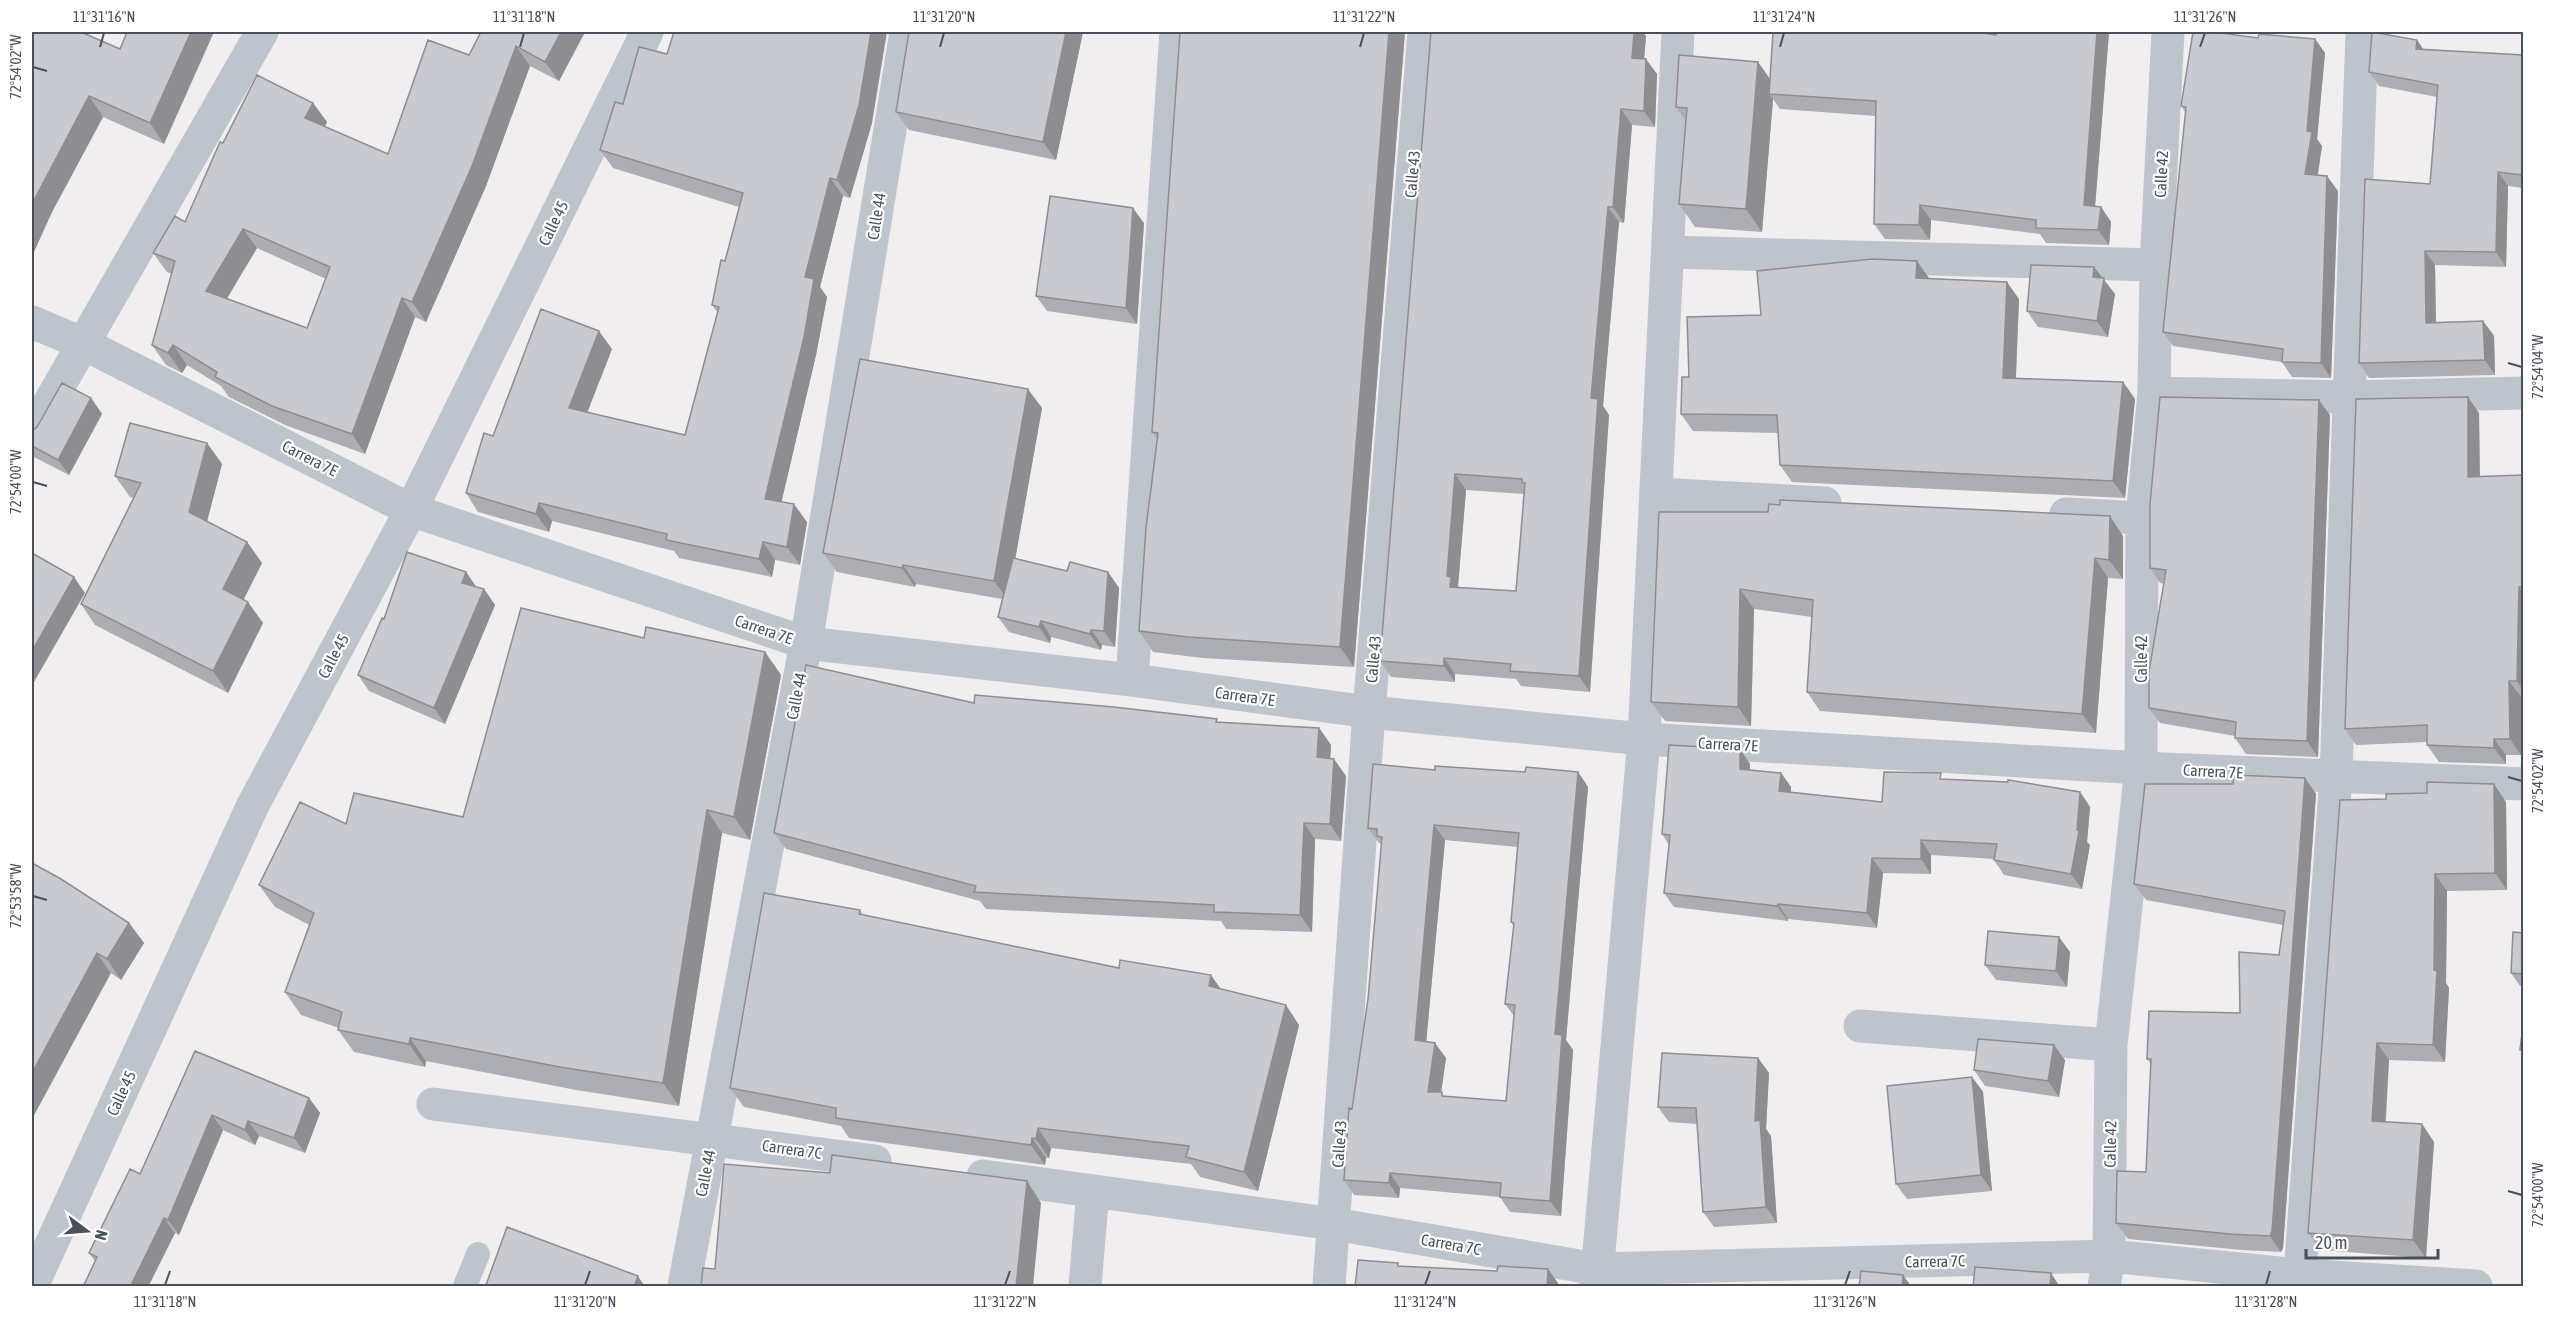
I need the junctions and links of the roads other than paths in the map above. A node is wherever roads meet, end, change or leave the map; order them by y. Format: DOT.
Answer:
graph roads {
  1 [pos="262,32"];
  2 [pos="647,32"];
  3 [pos="906,32"];
  4 [pos="1176,32"];
  5 [pos="1424,32"];
  6 [pos="1678,32"];
  7 [pos="2168,32"];
  8 [pos="2362,32"];
  9 [pos="1668,252"];
  10 [pos="2156,265"];
  11 [pos="32,322"];
  12 [pos="84,344"];
  13 [pos="2154,393"];
  14 [pos="2523,393"];
  15 [pos="2350,397"];
  16 [pos="32,433"];
  17 [pos="1656,494"];
  18 [pos="1857,504"];
  19 [pos="411,510"];
  20 [pos="2035,513"];
  21 [pos="2142,518"];
  22 [pos="806,643"];
  23 [pos="1132,680"];
  24 [pos="1369,712"];
  25 [pos="1644,739"];
  26 [pos="2141,768"];
  27 [pos="2336,777"];
  28 [pos="2523,784"];
  29 [pos="1860,1026"];
  30 [pos="2111,1045"];
  31 [pos="433,1104"];
  32 [pos="711,1138"];
  33 [pos="908,1166"];
  34 [pos="954,1172"];
  35 [pos="1093,1191"];
  36 [pos="1334,1224"];
  37 [pos="478,1254"];
  38 [pos="2106,1271"];
  39 [pos="2300,1275"];
  40 [pos="1596,1278"];
  41 [pos="32,1287"];
  42 [pos="465,1287"];
  43 [pos="684,1287"];
  44 [pos="1085,1287"];
  45 [pos="1329,1287"];
  46 [pos="2476,1287"];
  1 -- 12 [label="street"];
  2 -- 19 [label="street, Calle 45"];
  3 -- 22 [label="street, Calle 44"];
  4 -- 23 [label="street"];
  5 -- 24 [label="street, Calle 43"];
  6 -- 9 [label="street"];
  7 -- 10 [label="street, Calle 42"];
  8 -- 15 [label="street"];
  9 -- 10 [label="street"];
  9 -- 17 [label="street"];
  10 -- 13 [label="street, Calle 42"];
  11 -- 12 [label="street, Carrera 7E"];
  12 -- 16 [label="street"];
  12 -- 19 [label="street, Carrera 7E"];
  13 -- 15 [label="street"];
  13 -- 21 [label="street, Calle 42"];
  14 -- 15 [label="street"];
  15 -- 27 [label="street"];
  17 -- 18 [label="street"];
  17 -- 25 [label="street"];
  19 -- 22 [label="street, Carrera 7E"];
  19 -- 41 [label="street, Calle 45"];
  20 -- 21 [label="street"];
  21 -- 26 [label="street, Calle 42"];
  22 -- 23 [label="street, Carrera 7E"];
  22 -- 32 [label="street, Calle 44"];
  23 -- 24 [label="street, Carrera 7E"];
  24 -- 25 [label="street, Carrera 7E"];
  24 -- 36 [label="street, Calle 43"];
  25 -- 26 [label="street, Carrera 7E"];
  25 -- 40 [label="street"];
  26 -- 27 [label="street, Carrera 7E"];
  26 -- 30 [label="street, Calle 42"];
  27 -- 28 [label="street, Carrera 7E"];
  27 -- 39 [label="street"];
  29 -- 30 [label="street"];
  30 -- 38 [label="street, Calle 42"];
  31 -- 32 [label="street, Carrera 7C"];
  32 -- 33 [label="street, Carrera 7C"];
  32 -- 43 [label="street, Calle 44"];
  34 -- 35 [label="street, Carrera 7C"];
  35 -- 36 [label="street, Carrera 7C"];
  35 -- 44 [label="street"];
  36 -- 40 [label="street, Carrera 7C"];
  36 -- 45 [label="street, Calle 43"];
  37 -- 42 [label="lane"];
  38 -- 39 [label="street, Carrera 7C"];
  38 -- 40 [label="street, Carrera 7C"];
  39 -- 46 [label="street, Carrera 7C"];
}
